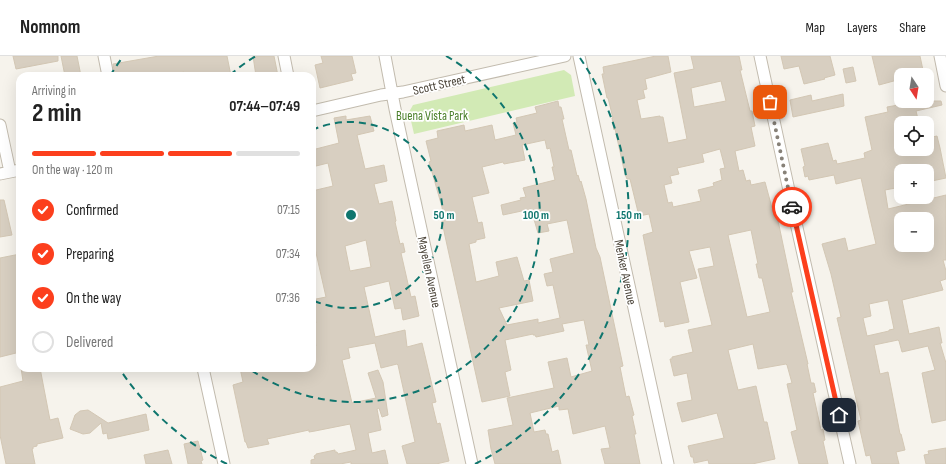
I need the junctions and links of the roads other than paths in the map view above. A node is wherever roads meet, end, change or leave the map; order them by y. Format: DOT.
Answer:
graph roads {
  1 [pos="104,56"];
  2 [pos="284,56"];
  3 [pos="385,56"];
  4 [pos="565,56"];
  5 [pos="579,56"];
  6 [pos="760,56"];
  7 [pos="940,56"];
  8 [pos="107,72"];
  9 [pos="287,72"];
  10 [pos="946,86"];
  11 [pos="392,94"];
  12 [pos="316,109"];
  13 [pos="0,125"];
  14 [pos="10,172"];
  15 [pos="204,372"];
  16 [pos="224,464"];
  17 [pos="472,464"];
  18 [pos="668,464"];
  19 [pos="850,464"];
  1 -- 8 [label="street"];
  2 -- 9 [label="street"];
  3 -- 11 [label="street, Mayellen Avenue"];
  4 -- 11 [label="street, Scott Street"];
  5 -- 18 [label="street, Menker Avenue"];
  6 -- 19 [label="street"];
  7 -- 10 [label="street"];
  11 -- 12 [label="street, Scott Street"];
  11 -- 17 [label="street, Mayellen Avenue"];
  13 -- 14 [label="street"];
  15 -- 16 [label="street"];
}
